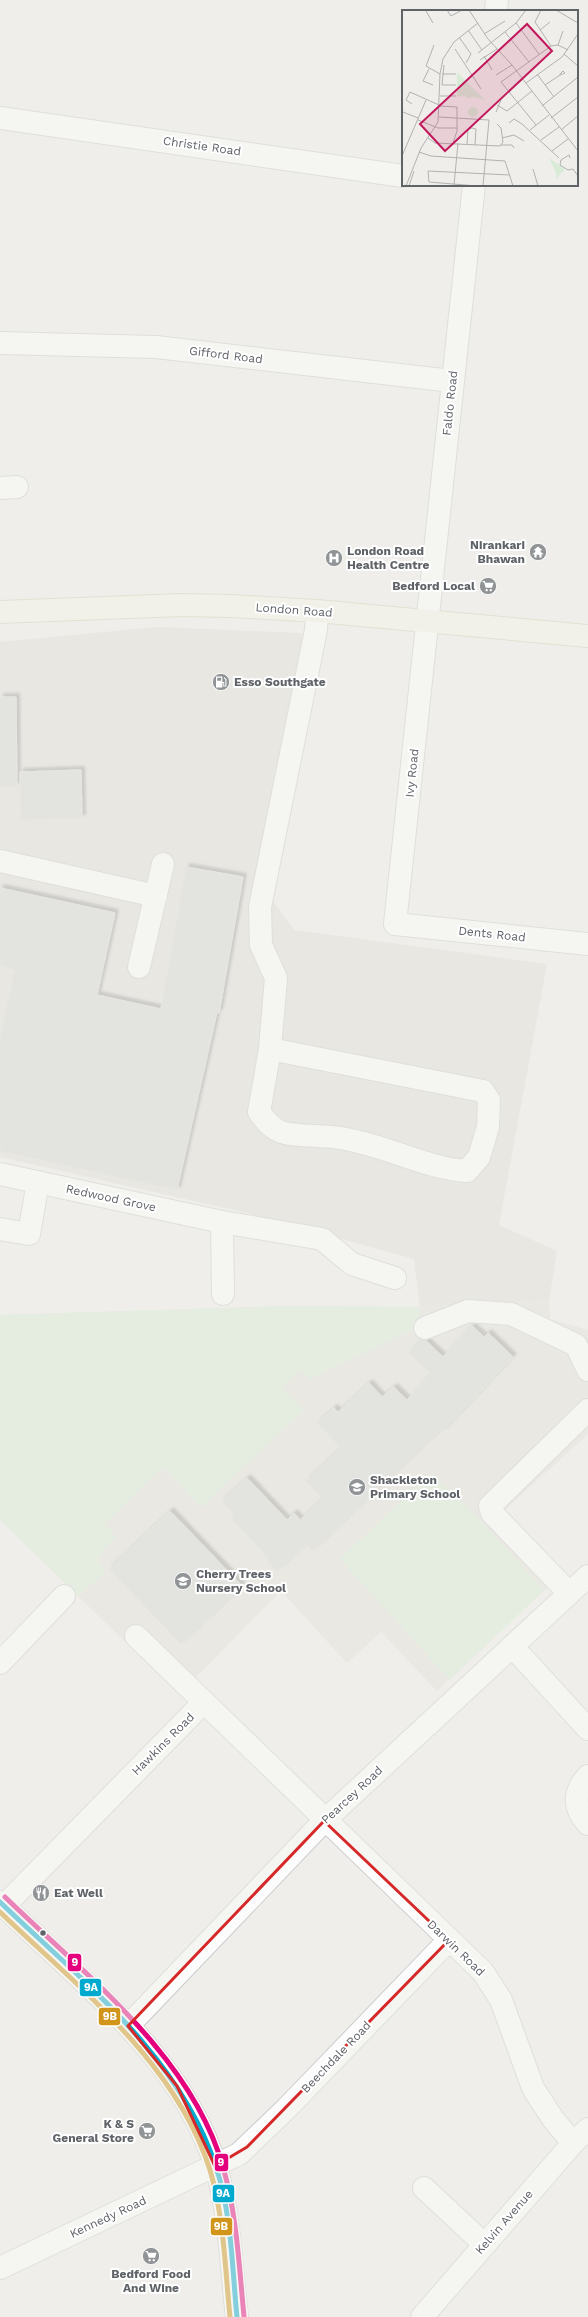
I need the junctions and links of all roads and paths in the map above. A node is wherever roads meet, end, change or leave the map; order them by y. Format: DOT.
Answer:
graph roads {
  1 [pos="497,0"];
  2 [pos="496,10"];
  3 [pos="0,118"];
  4 [pos="402,176"];
  5 [pos="472,186"];
  6 [pos="0,343"];
  7 [pos="452,381"];
  8 [pos="317,611"];
  9 [pos="0,612"];
  10 [pos="429,621"];
  11 [pos="588,636"];
  12 [pos="0,861"];
  13 [pos="163,864"];
  14 [pos="156,896"];
  15 [pos="395,924"];
  16 [pos="588,944"];
  17 [pos="139,967"];
  18 [pos="270,1049"];
  19 [pos="0,1174"];
  20 [pos="38,1182"];
  21 [pos="222,1222"];
  22 [pos="0,1228"];
  23 [pos="395,1278"];
  24 [pos="223,1294"];
  25 [pos="425,1328"];
  26 [pos="588,1370"];
  27 [pos="588,1410"];
  28 [pos="588,1576"];
  29 [pos="569,1593"];
  30 [pos="64,1596"];
  31 [pos="136,1636"];
  32 [pos="512,1646"];
  33 [pos="0,1663"];
  34 [pos="204,1702"];
  35 [pos="588,1729"];
  36 [pos="588,1776"];
  37 [pos="324,1820"];
  38 [pos="588,1824"];
  39 [pos="2,1904"];
  40 [pos="449,1940"];
  41 [pos="128,2026"];
  42 [pos="580,2136"];
  43 [pos="215,2166"];
  44 [pos="424,2188"];
  45 [pos="484,2244"];
  46 [pos="0,2268"];
  47 [pos="237,2317"];
  48 [pos="422,2317"];
  1 -- 2 [label="street"];
  3 -- 4 [label="street, Christie Road"];
  5 -- 7 [label="street, Faldo Road"];
  6 -- 7 [label="street, Gifford Road"];
  7 -- 10 [label="street, Faldo Road"];
  8 -- 9 [label="main road, London Road"];
  8 -- 10 [label="main road, London Road"];
  8 -- 18 [label="street"];
  10 -- 11 [label="main road, London Road"];
  10 -- 15 [label="street, Ivy Road"];
  12 -- 14 [label="street"];
  13 -- 14 [label="street"];
  14 -- 17 [label="street"];
  15 -- 16 [label="street, Dents Road"];
  18 -- 18 [label="street"];
  19 -- 20 [label="street, Redwood Grove"];
  20 -- 21 [label="street, Redwood Grove"];
  20 -- 22 [label="street"];
  21 -- 23 [label="street, Redwood Grove"];
  21 -- 24 [label="street"];
  25 -- 26 [label="street"];
  27 -- 29 [label="street"];
  28 -- 29 [label="street, Pearcey Road"];
  29 -- 32 [label="street, Pearcey Road"];
  30 -- 33 [label="street"];
  31 -- 34 [label="street"];
  32 -- 35 [label="street"];
  32 -- 37 [label="street, Pearcey Road"];
  34 -- 37 [label="street, Hawkins Road"];
  34 -- 39 [label="street, Hawkins Road"];
  36 -- 38 [label="street"];
  37 -- 40 [label="street, Darwin Road"];
  37 -- 41 [label="street, Pearcey Road"];
  39 -- 41 [label="street"];
  40 -- 42 [label="street, Darwin Road"];
  40 -- 43 [label="street, Beechdale Road"];
  41 -- 43 [label="street"];
  42 -- 45 [label="street, Kelvin Avenue"];
  43 -- 46 [label="street, Kennedy Road"];
  43 -- 47 [label="street"];
  44 -- 45 [label="street"];
  45 -- 48 [label="street, Kelvin Avenue"];
}
